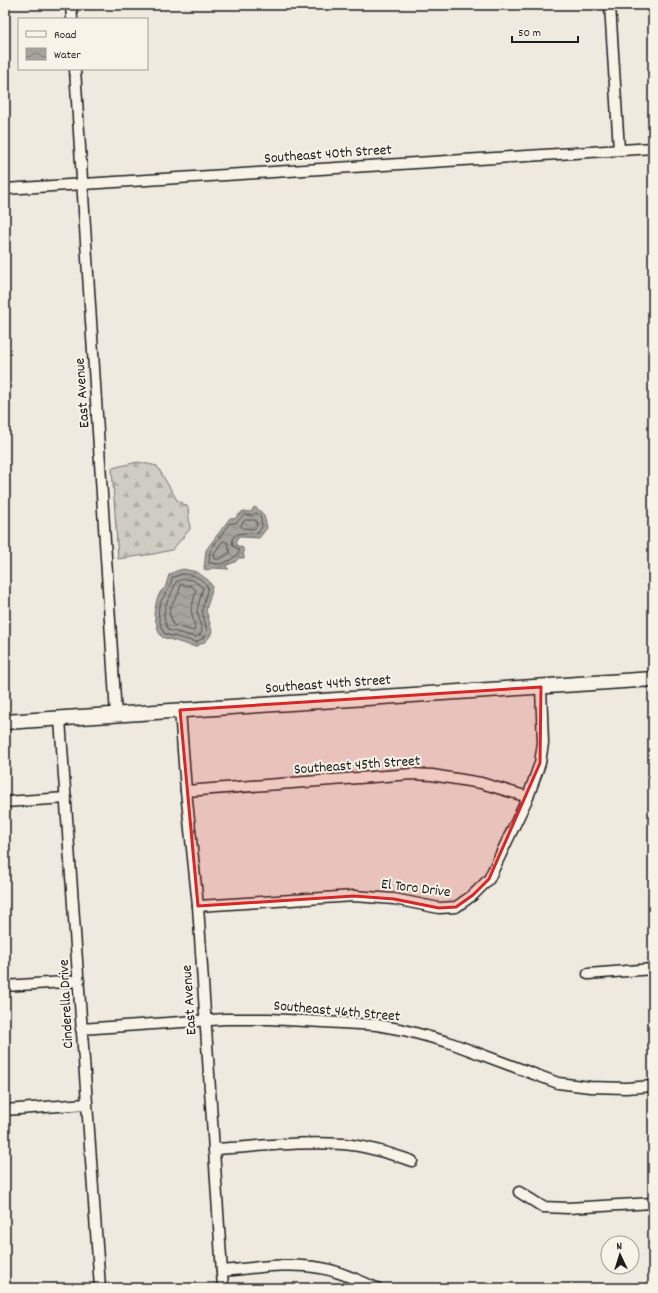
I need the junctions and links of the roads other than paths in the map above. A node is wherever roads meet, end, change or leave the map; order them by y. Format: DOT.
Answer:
graph roads {
  1 [pos="71,5"];
  2 [pos="610,5"];
  3 [pos="72,18"];
  4 [pos="75,70"];
  5 [pos="653,148"];
  6 [pos="619,150"];
  7 [pos="82,184"];
  8 [pos="5,189"];
  9 [pos="653,679"];
  10 [pos="541,687"];
  11 [pos="180,710"];
  12 [pos="116,715"];
  13 [pos="60,718"];
  14 [pos="5,722"];
  15 [pos="186,791"];
  16 [pos="528,797"];
  17 [pos="66,798"];
  18 [pos="5,802"];
  19 [pos="198,906"];
  20 [pos="653,969"];
  21 [pos="588,974"];
  22 [pos="79,980"];
  23 [pos="5,986"];
  24 [pos="205,1020"];
  25 [pos="81,1029"];
  26 [pos="653,1086"];
  27 [pos="86,1104"];
  28 [pos="5,1110"];
  29 [pos="214,1149"];
  30 [pos="412,1161"];
  31 [pos="518,1192"];
  32 [pos="653,1203"];
  33 [pos="222,1271"];
  34 [pos="100,1288"];
  35 [pos="223,1288"];
  36 [pos="377,1288"];
  1 -- 3 [label="street"];
  2 -- 6 [label="street"];
  4 -- 7 [label="street, East Avenue"];
  5 -- 6 [label="street, Southeast 40th Street"];
  6 -- 7 [label="street, Southeast 40th Street"];
  7 -- 8 [label="street, Southeast 40th Street"];
  7 -- 12 [label="street, East Avenue"];
  9 -- 10 [label="main road, Southeast 44th Street"];
  10 -- 11 [label="main road, Southeast 44th Street"];
  10 -- 16 [label="street, El Toro Drive"];
  11 -- 12 [label="main road, Southeast 44th Street"];
  11 -- 15 [label="street, East Avenue"];
  12 -- 13 [label="main road, Southeast 44th Street"];
  13 -- 14 [label="main road, Southeast 44th Street"];
  13 -- 17 [label="street, Cinderella Drive"];
  15 -- 16 [label="street, Southeast 45th Street"];
  15 -- 19 [label="street, East Avenue"];
  16 -- 19 [label="street, El Toro Drive"];
  17 -- 18 [label="street"];
  17 -- 22 [label="street, Cinderella Drive"];
  19 -- 24 [label="street, East Avenue"];
  20 -- 21 [label="street"];
  22 -- 23 [label="street"];
  22 -- 25 [label="street, Cinderella Drive"];
  24 -- 25 [label="street, Southeast 46th Street"];
  24 -- 26 [label="street, Southeast 46th Street"];
  24 -- 29 [label="street, East Avenue"];
  25 -- 27 [label="street, Cinderella Drive"];
  27 -- 28 [label="street"];
  27 -- 34 [label="street, Cinderella Drive"];
  29 -- 30 [label="street"];
  29 -- 33 [label="street, East Avenue"];
  31 -- 32 [label="street"];
  33 -- 35 [label="street, East Avenue"];
  33 -- 36 [label="street"];
}
